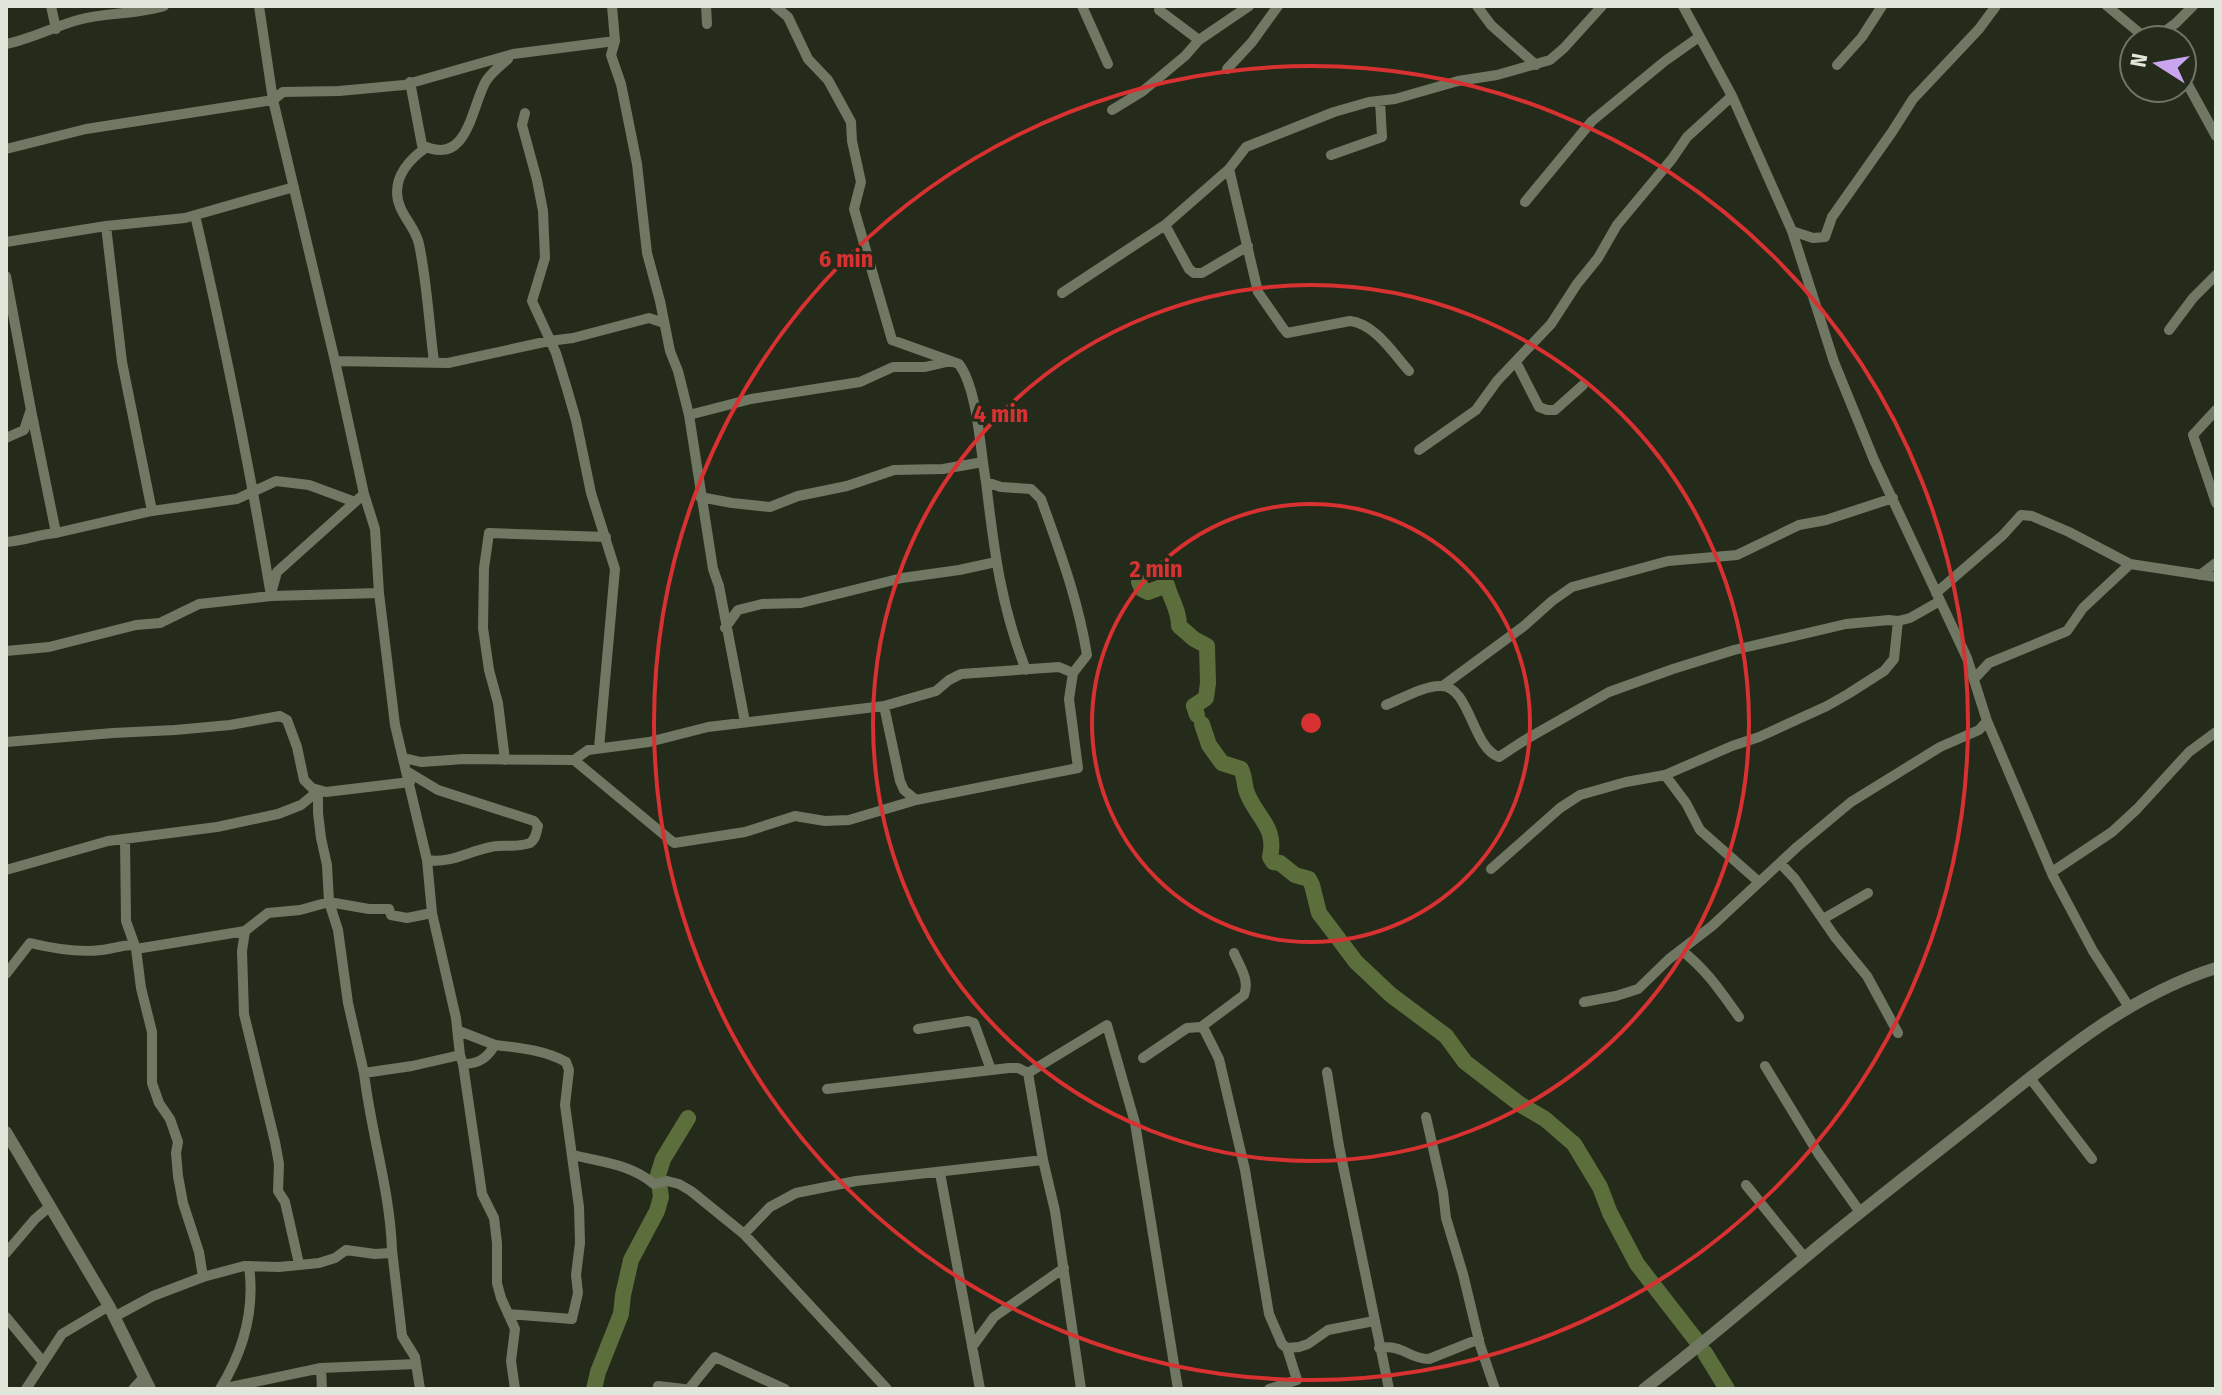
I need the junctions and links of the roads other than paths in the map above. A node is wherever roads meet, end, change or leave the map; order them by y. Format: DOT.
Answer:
graph roads {
  1 [pos="51,6"];
  2 [pos="259,6"];
  3 [pos="612,6"];
  4 [pos="706,6"];
  5 [pos="775,6"];
  6 [pos="1082,6"];
  7 [pos="1249,6"];
  8 [pos="1477,6"];
  9 [pos="1602,6"];
  10 [pos="1683,6"];
  11 [pos="1882,6"];
  12 [pos="1996,6"];
  13 [pos="2107,6"];
  14 [pos="2193,6"];
  15 [pos="157,7"];
  16 [pos="1276,7"];
  17 [pos="1159,10"];
  18 [pos="707,24"];
  19 [pos="2130,24"];
  20 [pos="2174,24"];
  21 [pos="56,29"];
  22 [pos="1699,37"];
  23 [pos="1199,40"];
  24 [pos="615,41"];
  25 [pos="6,44"];
  26 [pos="513,54"];
  27 [pos="1108,64"];
  28 [pos="1536,65"];
  29 [pos="1837,65"];
  30 [pos="1227,69"];
  31 [pos="410,82"];
  32 [pos="1732,96"];
  33 [pos="273,100"];
  34 [pos="1380,101"];
  35 [pos="2198,103"];
  36 [pos="1112,110"];
  37 [pos="525,113"];
  38 [pos="2216,136"];
  39 [pos="427,147"];
  40 [pos="6,149"];
  41 [pos="1331,155"];
  42 [pos="1229,169"];
  43 [pos="294,187"];
  44 [pos="1525,202"];
  45 [pos="195,215"];
  46 [pos="1165,225"];
  47 [pos="106,226"];
  48 [pos="1792,231"];
  49 [pos="6,242"];
  50 [pos="1248,246"];
  51 [pos="2216,275"];
  52 [pos="6,276"];
  53 [pos="1062,293"];
  54 [pos="660,301"];
  55 [pos="649,318"];
  56 [pos="664,323"];
  57 [pos="2169,330"];
  58 [pos="19,341"];
  59 [pos="549,341"];
  60 [pos="6,344"];
  61 [pos="335,361"];
  62 [pos="951,361"];
  63 [pos="434,362"];
  64 [pos="1516,362"];
  65 [pos="1409,371"];
  66 [pos="1583,385"];
  67 [pos="31,410"];
  68 [pos="2216,410"];
  69 [pos="689,415"];
  70 [pos="6,438"];
  71 [pos="1419,450"];
  72 [pos="983,462"];
  73 [pos="986,482"];
  74 [pos="254,492"];
  75 [pos="700,497"];
  76 [pos="360,498"];
  77 [pos="1893,498"];
  78 [pos="2216,503"];
  79 [pos="152,511"];
  80 [pos="56,533"];
  81 [pos="606,537"];
  82 [pos="6,542"];
  83 [pos="996,562"];
  84 [pos="2216,563"];
  85 [pos="2130,564"];
  86 [pos="2200,575"];
  87 [pos="2216,577"];
  88 [pos="379,593"];
  89 [pos="271,596"];
  90 [pos="1938,597"];
  91 [pos="721,600"];
  92 [pos="738,610"];
  93 [pos="1898,621"];
  94 [pos="725,628"];
  95 [pos="6,651"];
  96 [pos="1026,670"];
  97 [pos="1073,673"];
  98 [pos="1975,678"];
  99 [pos="1444,685"];
  100 [pos="1386,705"];
  101 [pos="884,706"];
  102 [pos="1987,721"];
  103 [pos="745,722"];
  104 [pos="2216,732"];
  105 [pos="6,742"];
  106 [pos="599,748"];
  107 [pos="404,758"];
  108 [pos="505,760"];
  109 [pos="574,760"];
  110 [pos="1665,775"];
  111 [pos="409,777"];
  112 [pos="318,791"];
  113 [pos="916,800"];
  114 [pos="125,840"];
  115 [pos="427,860"];
  116 [pos="1780,863"];
  117 [pos="1491,869"];
  118 [pos="6,870"];
  119 [pos="2052,872"];
  120 [pos="1759,882"];
  121 [pos="1868,893"];
  122 [pos="329,902"];
  123 [pos="432,913"];
  124 [pos="1823,919"];
  125 [pos="245,931"];
  126 [pos="134,947"];
  127 [pos="1681,950"];
  128 [pos="1234,953"];
  129 [pos="2216,968"];
  130 [pos="6,974"];
  131 [pos="1584,1002"];
  132 [pos="2129,1007"];
  133 [pos="1739,1017"];
  134 [pos="1201,1027"];
  135 [pos="918,1029"];
  136 [pos="459,1031"];
  137 [pos="1898,1033"];
  138 [pos="495,1045"];
  139 [pos="1143,1058"];
  140 [pos="462,1060"];
  141 [pos="1765,1066"];
  142 [pos="991,1070"];
  143 [pos="1327,1072"];
  144 [pos="364,1073"];
  145 [pos="1028,1073"];
  146 [pos="2030,1078"];
  147 [pos="827,1089"];
  148 [pos="1426,1117"];
  149 [pos="6,1132"];
  150 [pos="573,1155"];
  151 [pos="2092,1159"];
  152 [pos="1043,1160"];
  153 [pos="940,1173"];
  154 [pos="1746,1185"];
  155 [pos="49,1207"];
  156 [pos="1860,1212"];
  157 [pos="744,1234"];
  158 [pos="392,1250"];
  159 [pos="6,1253"];
  160 [pos="1805,1258"];
  161 [pos="299,1264"];
  162 [pos="249,1266"];
  163 [pos="1064,1268"];
  164 [pos="203,1277"];
  165 [pos="112,1312"];
  166 [pos="508,1314"];
  167 [pos="6,1317"];
  168 [pos="1374,1321"];
  169 [pos="1479,1339"];
  170 [pos="972,1347"];
  171 [pos="1287,1348"];
  172 [pos="1379,1348"];
  173 [pos="43,1362"];
  174 [pos="416,1364"];
  175 [pos="321,1368"];
  176 [pos="147,1383"];
  177 [pos="658,1386"];
  178 [pos="26,1389"];
  179 [pos="133,1389"];
  180 [pos="220,1389"];
  181 [pos="322,1389"];
  182 [pos="420,1389"];
  183 [pos="515,1389"];
  184 [pos="686,1389"];
  185 [pos="785,1389"];
  186 [pos="887,1389"];
  187 [pos="980,1389"];
  188 [pos="1081,1389"];
  189 [pos="1178,1389"];
  190 [pos="1269,1389"];
  191 [pos="1389,1389"];
  192 [pos="1495,1389"];
  193 [pos="1644,1389"];
  1 -- 21 [label="street"];
  2 -- 33 [label="street"];
  3 -- 24 [label="street"];
  4 -- 18 [label="street"];
  5 -- 62 [label="street"];
  6 -- 27 [label="street"];
  7 -- 23 [label="street"];
  8 -- 28 [label="street"];
  9 -- 28 [label="street"];
  10 -- 22 [label="street"];
  11 -- 29 [label="street"];
  12 -- 48 [label="street"];
  13 -- 19 [label="street"];
  14 -- 20 [label="street"];
  15 -- 21 [label="street"];
  16 -- 30 [label="street"];
  17 -- 23 [label="street"];
  21 -- 25 [label="street"];
  22 -- 32 [label="street"];
  22 -- 44 [label="street"];
  23 -- 36 [label="street"];
  24 -- 26 [label="street"];
  24 -- 54 [label="street"];
  26 -- 31 [label="street"];
  26 -- 39 [label="street"];
  28 -- 34 [label="street"];
  31 -- 33 [label="street"];
  31 -- 39 [label="street"];
  32 -- 48 [label="street"];
  32 -- 64 [label="street"];
  33 -- 40 [label="street"];
  33 -- 43 [label="street"];
  34 -- 41 [label="street"];
  34 -- 42 [label="street"];
  35 -- 38 [label="street"];
  37 -- 59 [label="street"];
  39 -- 63 [label="street"];
  42 -- 46 [label="street"];
  42 -- 50 [label="street"];
  43 -- 45 [label="street"];
  43 -- 61 [label="street"];
  45 -- 47 [label="street"];
  45 -- 74 [label="street"];
  46 -- 50 [label="street"];
  46 -- 53 [label="street"];
  47 -- 49 [label="street"];
  47 -- 79 [label="street"];
  48 -- 77 [label="street"];
  50 -- 65 [label="street"];
  51 -- 57 [label="street"];
  52 -- 58 [label="street"];
  54 -- 55 [label="street"];
  54 -- 56 [label="street"];
  55 -- 56 [label="street"];
  55 -- 59 [label="street"];
  56 -- 69 [label="street"];
  58 -- 60 [label="street"];
  58 -- 67 [label="street"];
  59 -- 63 [label="street"];
  59 -- 81 [label="street"];
  61 -- 63 [label="street"];
  61 -- 76 [label="street"];
  62 -- 69 [label="street"];
  62 -- 72 [label="street"];
  64 -- 66 [label="street"];
  64 -- 71 [label="street"];
  67 -- 70 [label="street"];
  67 -- 80 [label="street"];
  68 -- 78 [label="street"];
  69 -- 75 [label="street"];
  72 -- 73 [label="street"];
  72 -- 75 [label="street"];
  73 -- 83 [label="street"];
  73 -- 97 [label="street"];
  74 -- 76 [label="street"];
  74 -- 79 [label="street"];
  74 -- 89 [label="street"];
  75 -- 91 [label="street"];
  76 -- 88 [label="street"];
  76 -- 89 [label="street"];
  77 -- 90 [label="street"];
  77 -- 99 [label="street"];
  79 -- 80 [label="street"];
  80 -- 82 [label="street"];
  81 -- 106 [label="street"];
  81 -- 108 [label="street"];
  83 -- 92 [label="street"];
  83 -- 96 [label="street"];
  84 -- 86 [label="street"];
  85 -- 86 [label="street"];
  85 -- 90 [label="street"];
  85 -- 98 [label="street"];
  86 -- 87 [label="street"];
  88 -- 89 [label="street"];
  88 -- 107 [label="street"];
  89 -- 95 [label="street"];
  90 -- 93 [label="street"];
  90 -- 98 [label="street"];
  91 -- 92 [label="street"];
  91 -- 94 [label="street"];
  92 -- 94 [label="street"];
  93 -- 99 [label="street"];
  93 -- 110 [label="street"];
  94 -- 103 [label="street"];
  96 -- 97 [label="street"];
  96 -- 101 [label="street"];
  97 -- 113 [label="street"];
  98 -- 102 [label="street"];
  99 -- 100 [label="street"];
  101 -- 103 [label="street"];
  101 -- 113 [label="street"];
  102 -- 116 [label="street"];
  102 -- 119 [label="street"];
  103 -- 106 [label="street"];
  104 -- 119 [label="street"];
  105 -- 112 [label="street"];
  106 -- 109 [label="street"];
  107 -- 108 [label="street"];
  107 -- 111 [label="street"];
  108 -- 109 [label="street"];
  109 -- 113 [label="street"];
  110 -- 117 [label="street"];
  110 -- 120 [label="street"];
  111 -- 112 [label="street"];
  111 -- 115 [label="street"];
  111 -- 115 [label="street"];
  112 -- 114 [label="street"];
  112 -- 122 [label="street"];
  114 -- 118 [label="street"];
  114 -- 126 [label="street"];
  115 -- 123 [label="street"];
  116 -- 120 [label="street"];
  116 -- 124 [label="street"];
  119 -- 132 [label="street"];
  120 -- 127 [label="street"];
  121 -- 124 [label="street"];
  122 -- 123 [label="street"];
  122 -- 125 [label="street"];
  122 -- 144 [label="street"];
  123 -- 136 [label="street"];
  124 -- 137 [label="street"];
  125 -- 126 [label="street"];
  125 -- 161 [label="street"];
  126 -- 130 [label="street"];
  126 -- 164 [label="street"];
  127 -- 131 [label="street"];
  127 -- 133 [label="street"];
  128 -- 134 [label="street"];
  129 -- 132 [label="street"];
  132 -- 146 [label="street"];
  134 -- 139 [label="street"];
  134 -- 171 [label="street"];
  135 -- 142 [label="street"];
  136 -- 138 [label="street"];
  136 -- 140 [label="street"];
  138 -- 140 [label="street"];
  138 -- 150 [label="street"];
  140 -- 144 [label="street"];
  140 -- 166 [label="street"];
  141 -- 156 [label="street"];
  142 -- 145 [label="street"];
  142 -- 147 [label="street"];
  143 -- 168 [label="street"];
  144 -- 158 [label="street"];
  145 -- 152 [label="street"];
  145 -- 189 [label="street"];
  146 -- 151 [label="street"];
  146 -- 156 [label="street"];
  148 -- 169 [label="street"];
  149 -- 155 [label="street"];
  150 -- 157 [label="street"];
  150 -- 166 [label="street"];
  152 -- 153 [label="street"];
  152 -- 163 [label="street"];
  153 -- 157 [label="street"];
  153 -- 170 [label="street"];
  154 -- 160 [label="street"];
  155 -- 159 [label="street"];
  155 -- 165 [label="street"];
  156 -- 160 [label="street"];
  157 -- 186 [label="street"];
  158 -- 161 [label="street"];
  158 -- 174 [label="street"];
  160 -- 193 [label="street"];
  161 -- 162 [label="street"];
  162 -- 164 [label="street"];
  162 -- 180 [label="street"];
  163 -- 170 [label="street"];
  163 -- 188 [label="street"];
  164 -- 165 [label="street"];
  165 -- 173 [label="street"];
  165 -- 176 [label="street"];
  166 -- 183 [label="street"];
  167 -- 173 [label="street"];
  168 -- 171 [label="street"];
  168 -- 172 [label="street"];
  169 -- 172 [label="street"];
  169 -- 192 [label="street"];
  170 -- 187 [label="street"];
  171 -- 190 [label="street"];
  172 -- 191 [label="street"];
  173 -- 178 [label="street"];
  174 -- 175 [label="street"];
  174 -- 182 [label="street"];
  175 -- 180 [label="street"];
  175 -- 181 [label="street"];
  176 -- 179 [label="street"];
  177 -- 184 [label="street"];
  184 -- 185 [label="street"];
}
